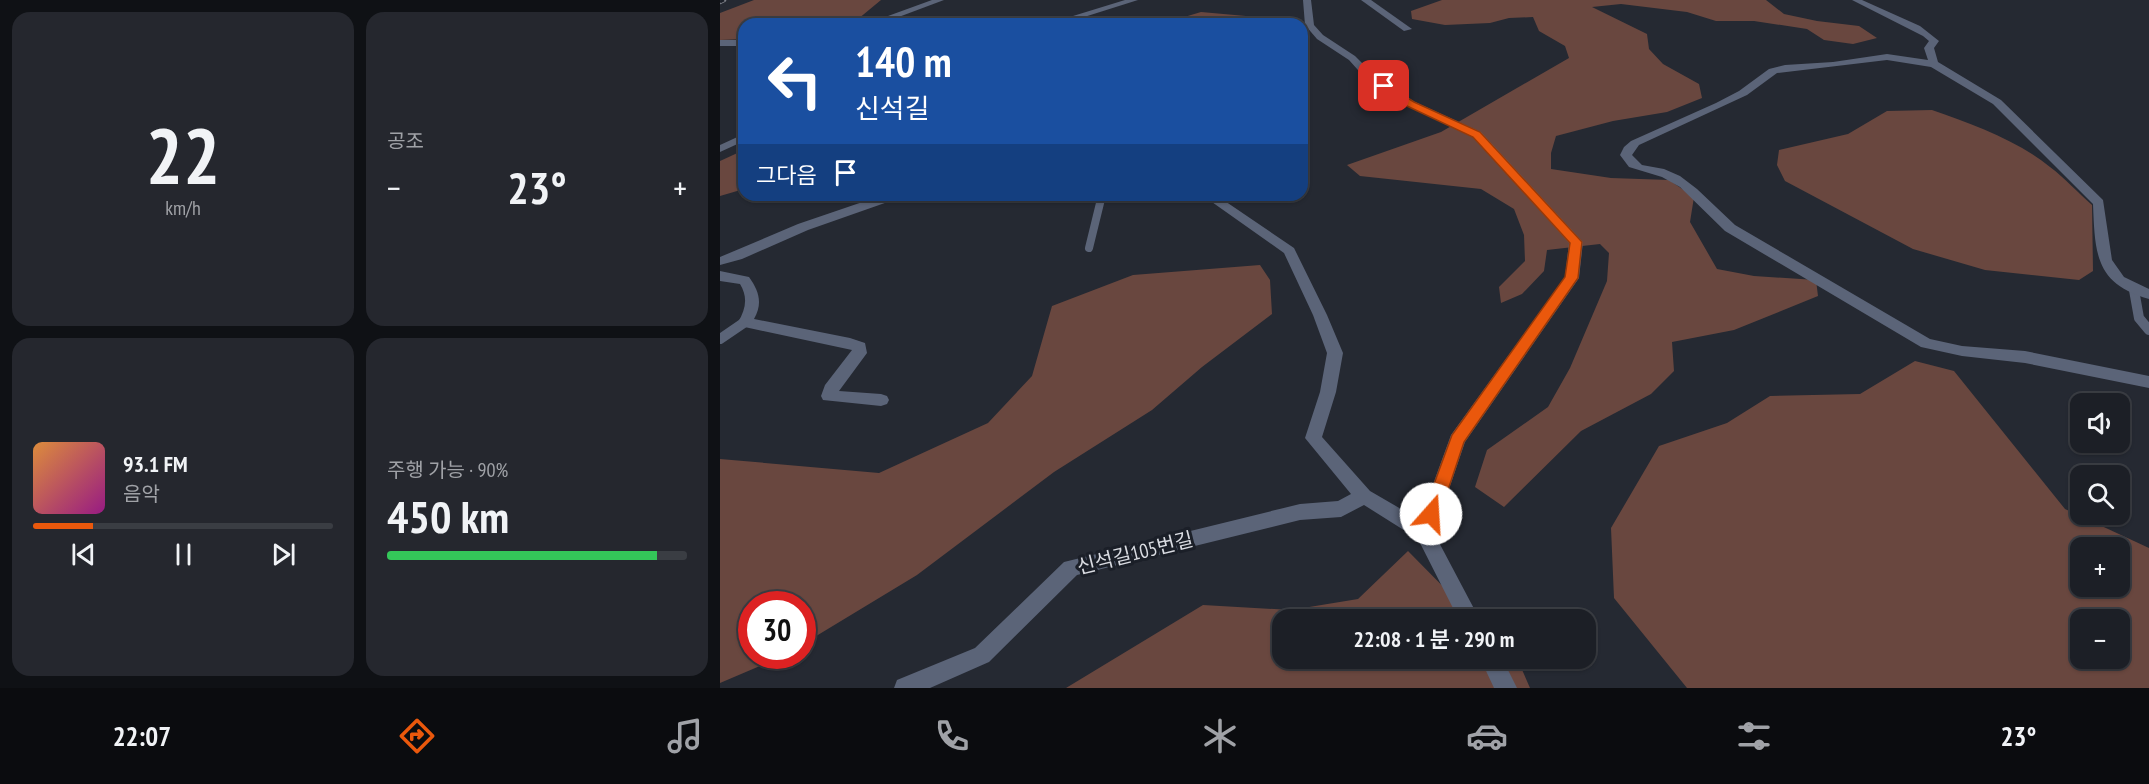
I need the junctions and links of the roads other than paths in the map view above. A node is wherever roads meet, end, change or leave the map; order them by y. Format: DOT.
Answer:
graph roads {
  1 [pos="940,0"];
  2 [pos="1134,0"];
  3 [pos="1306,0"];
  4 [pos="1365,0"];
  5 [pos="1856,0"];
  6 [pos="888,18"];
  7 [pos="1072,18"];
  8 [pos="1407,29"];
  9 [pos="738,43"];
  10 [pos="720,44"];
  11 [pos="1934,64"];
  12 [pos="738,140"];
  13 [pos="720,149"];
  14 [pos="878,201"];
  15 [pos="1101,201"];
  16 [pos="1217,201"];
  17 [pos="1089,248"];
  18 [pos="720,261"];
  19 [pos="720,276"];
  20 [pos="2134,290"];
  21 [pos="2149,294"];
  22 [pos="745,322"];
  23 [pos="2149,330"];
  24 [pos="720,339"];
  25 [pos="2149,382"];
  26 [pos="881,400"];
  27 [pos="1364,496"];
  28 [pos="1425,533"];
  29 [pos="1464,609"];
  30 [pos="1496,669"];
  31 [pos="905,688"];
  32 [pos="1506,688"];
  1 -- 6 [label="street"];
  2 -- 7 [label="street"];
  3 -- 28 [label="street"];
  4 -- 8 [label="street"];
  5 -- 11 [label="street"];
  9 -- 10 [label="street"];
  11 -- 20 [label="street"];
  11 -- 25 [label="street"];
  12 -- 13 [label="street"];
  14 -- 18 [label="street"];
  15 -- 17 [label="lane"];
  16 -- 27 [label="street"];
  19 -- 22 [label="street"];
  20 -- 21 [label="street"];
  20 -- 23 [label="lane"];
  22 -- 24 [label="lane"];
  22 -- 26 [label="street"];
  27 -- 28 [label="street"];
  27 -- 31 [label="street, 신석길105번길"];
  28 -- 29 [label="street"];
  30 -- 32 [label="street"];
}
